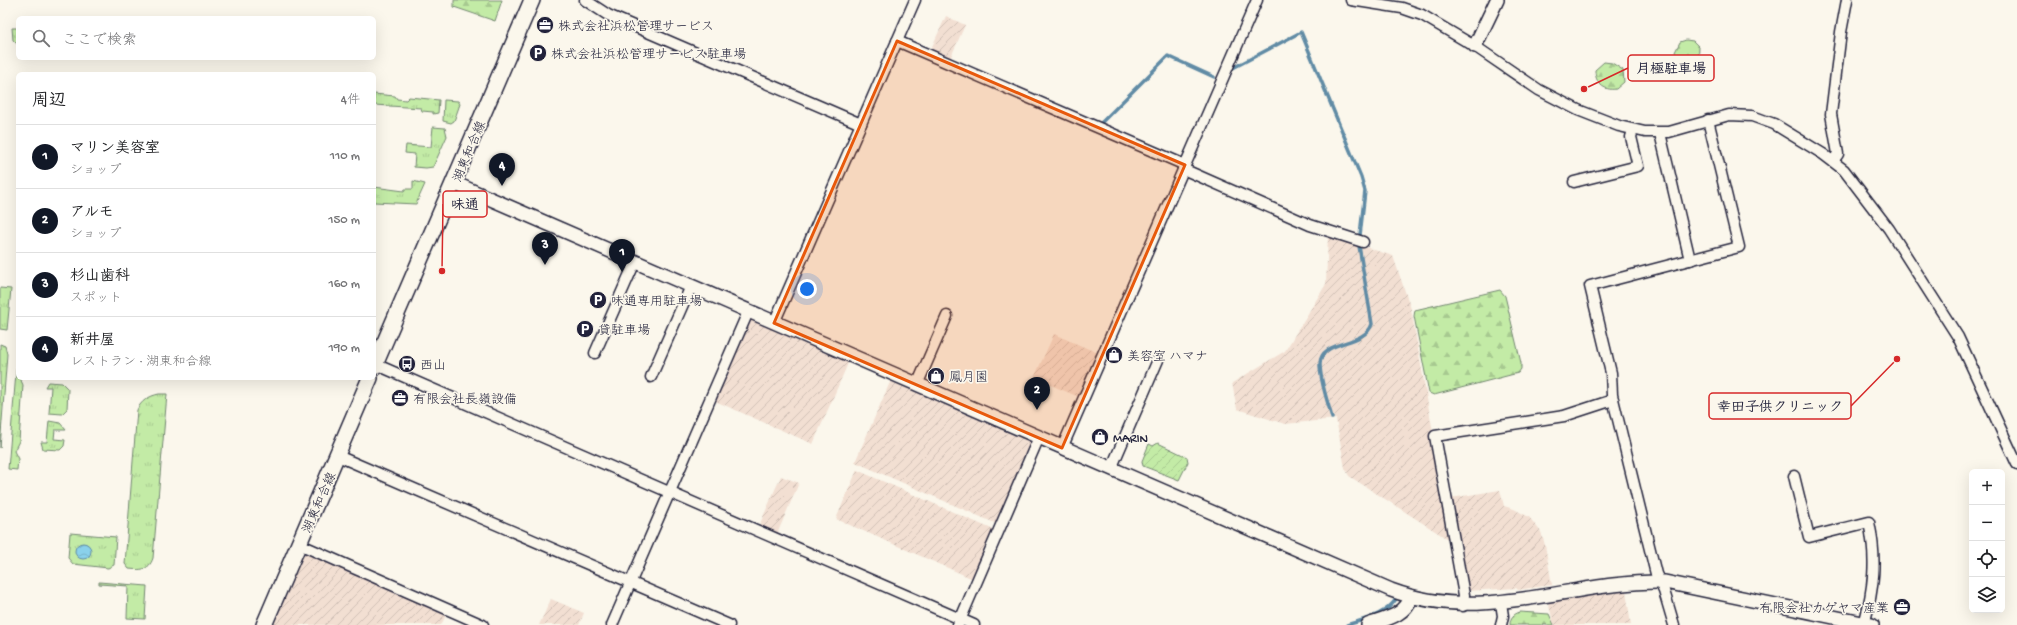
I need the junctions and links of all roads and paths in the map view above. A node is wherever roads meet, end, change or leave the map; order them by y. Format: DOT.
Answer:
graph roads {
  1 [pos="532,0"];
  2 [pos="585,0"];
  3 [pos="915,0"];
  4 [pos="1257,0"];
  5 [pos="1351,0"];
  6 [pos="1497,0"];
  7 [pos="1847,0"];
  8 [pos="897,41"];
  9 [pos="1475,46"];
  10 [pos="1708,120"];
  11 [pos="861,124"];
  12 [pos="1633,130"];
  13 [pos="1660,133"];
  14 [pos="1833,161"];
  15 [pos="1184,167"];
  16 [pos="1574,182"];
  17 [pos="454,183"];
  18 [pos="1363,242"];
  19 [pos="1690,260"];
  20 [pos="635,262"];
  21 [pos="691,286"];
  22 [pos="748,312"];
  23 [pos="947,316"];
  24 [pos="774,323"];
  25 [pos="595,353"];
  26 [pos="1158,360"];
  27 [pos="376,363"];
  28 [pos="376,371"];
  29 [pos="651,377"];
  30 [pos="369,380"];
  31 [pos="917,385"];
  32 [pos="1613,400"];
  33 [pos="1039,437"];
  34 [pos="1062,448"];
  35 [pos="338,456"];
  36 [pos="2017,464"];
  37 [pos="1111,469"];
  38 [pos="1794,476"];
  39 [pos="670,492"];
  40 [pos="299,544"];
  41 [pos="631,582"];
  42 [pos="1660,582"];
  43 [pos="1411,597"];
  44 [pos="1501,603"];
  45 [pos="1463,606"];
  46 [pos="959,622"];
  47 [pos="1867,624"];
  48 [pos="264,625"];
  49 [pos="482,625"];
  50 [pos="612,625"];
  51 [pos="729,625"];
  52 [pos="974,625"];
  53 [pos="1368,625"];
  54 [pos="1501,625"];
  55 [pos="1674,625"];
  1 -- 17 [label="main road, 湖東和合線"];
  2 -- 11 [label="street"];
  3 -- 8 [label="street"];
  4 -- 15 [label="street"];
  5 -- 9 [label="street"];
  6 -- 9 [label="street"];
  7 -- 14 [label="street"];
  8 -- 11 [label="street"];
  8 -- 15 [label="street"];
  9 -- 12 [label="street"];
  10 -- 13 [label="street"];
  10 -- 14 [label="street"];
  10 -- 19 [label="street"];
  11 -- 24 [label="street"];
  12 -- 13 [label="street"];
  12 -- 16 [label="street"];
  13 -- 19 [label="street"];
  14 -- 36 [label="street"];
  15 -- 18 [label="street"];
  15 -- 34 [label="street"];
  17 -- 20 [label="street"];
  17 -- 27 [label="main road, 湖東和合線"];
  19 -- 32 [label="street"];
  20 -- 21 [label="street"];
  20 -- 25 [label="street"];
  21 -- 22 [label="street"];
  21 -- 29 [label="street"];
  22 -- 24 [label="street"];
  22 -- 39 [label="street"];
  23 -- 31 [label="street"];
  24 -- 31 [label="street"];
  26 -- 37 [label="street"];
  28 -- 39 [label="street"];
  30 -- 35 [label="main road, 湖東和合線"];
  31 -- 33 [label="street"];
  32 -- 42 [label="street"];
  32 -- 45 [label="street"];
  33 -- 34 [label="street"];
  33 -- 46 [label="street"];
  34 -- 37 [label="street"];
  35 -- 40 [label="main road, 湖東和合線"];
  35 -- 41 [label="street"];
  37 -- 43 [label="street"];
  38 -- 47 [label="street"];
  39 -- 41 [label="street"];
  39 -- 46 [label="street"];
  40 -- 48 [label="main road, 湖東和合線"];
  40 -- 49 [label="street"];
  41 -- 50 [label="street"];
  41 -- 51 [label="street"];
  42 -- 44 [label="street"];
  42 -- 47 [label="street"];
  42 -- 55 [label="street"];
  43 -- 45 [label="street"];
  43 -- 53 [label="street"];
  44 -- 45 [label="street"];
  44 -- 54 [label="street"];
  46 -- 52 [label="street"];
}
